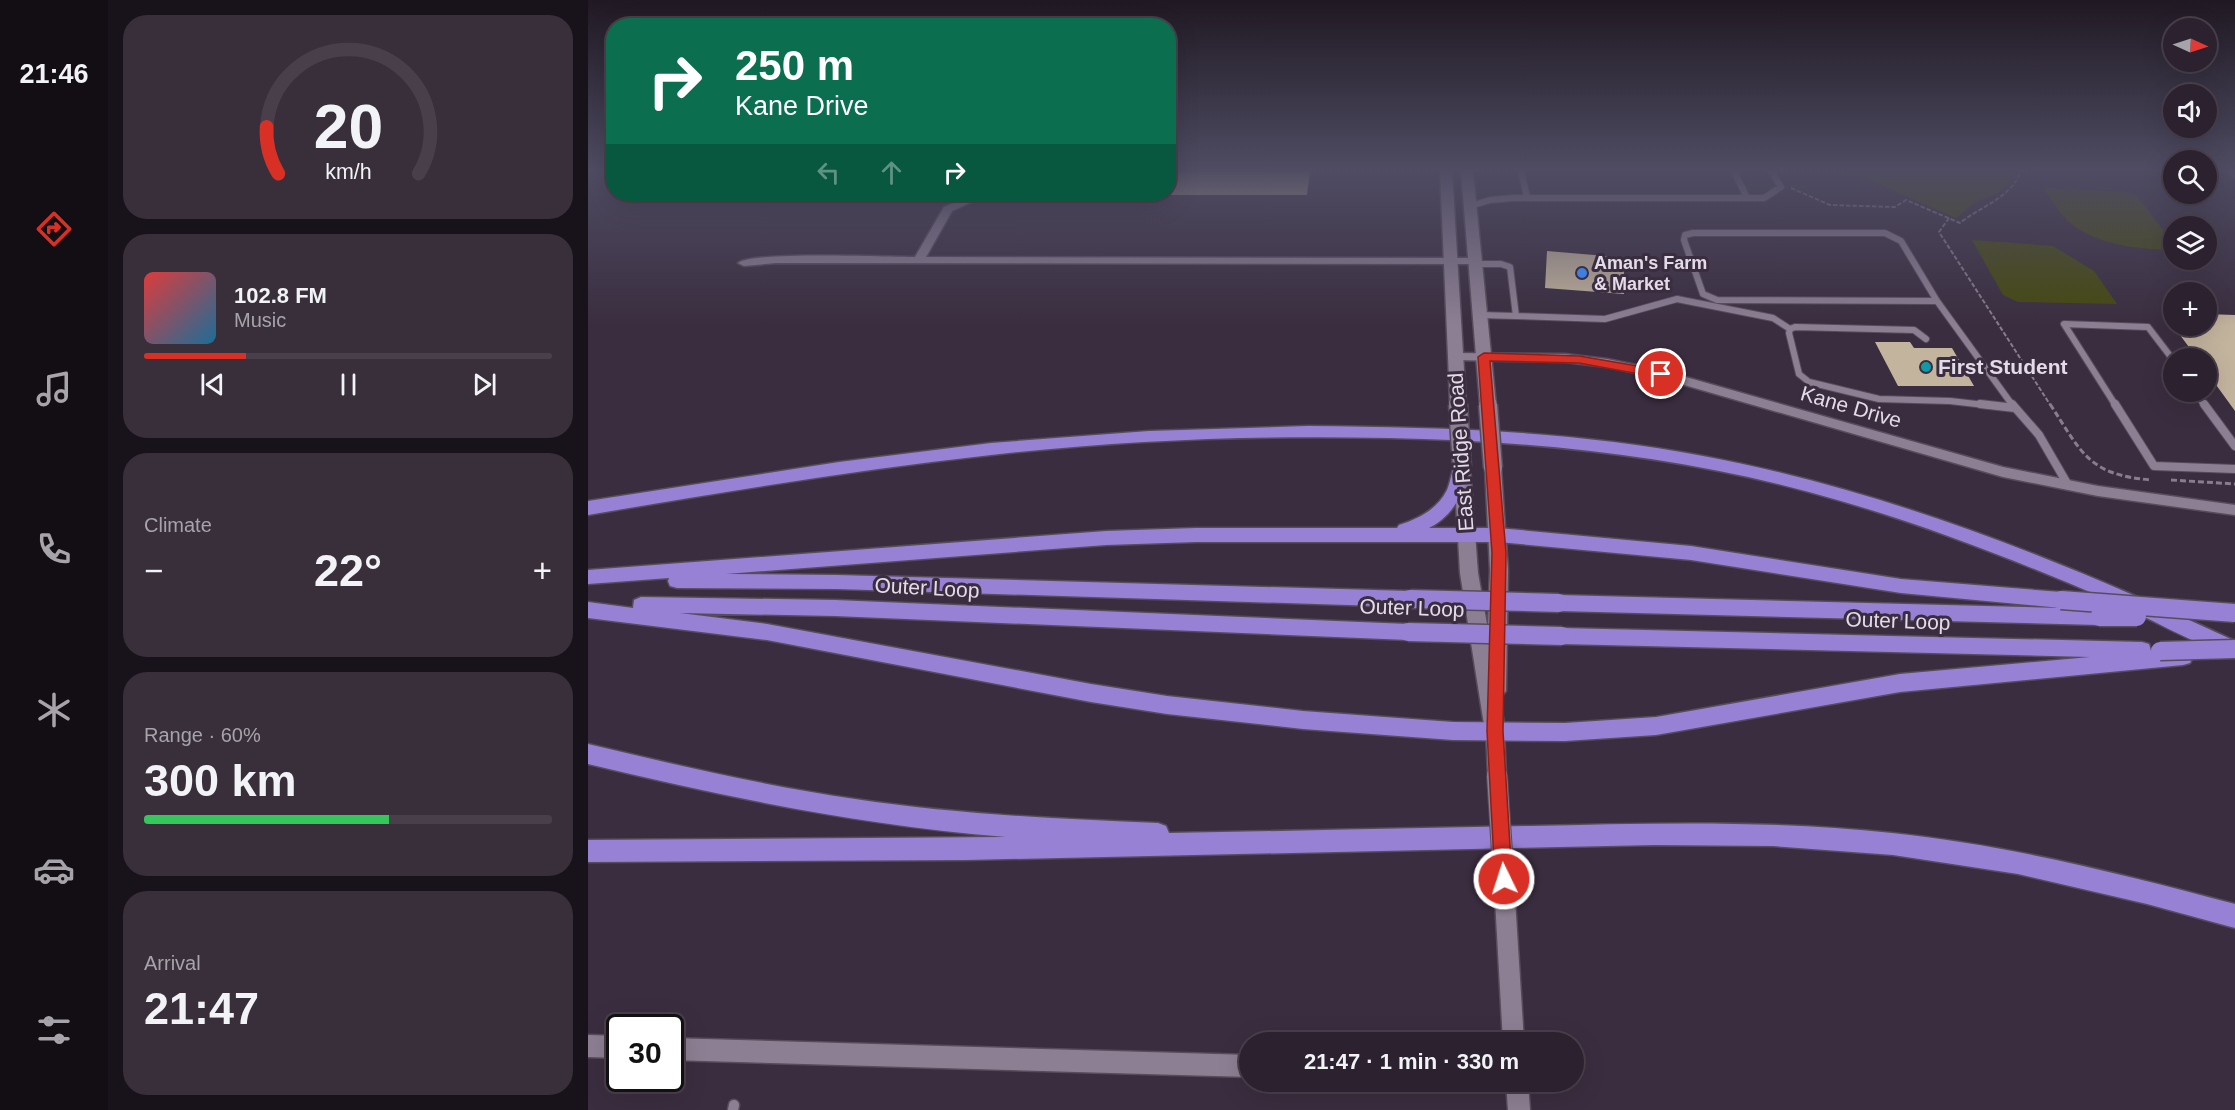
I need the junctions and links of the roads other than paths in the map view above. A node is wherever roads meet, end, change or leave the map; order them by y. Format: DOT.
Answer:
graph roads {
  1 [pos="940,223"];
  2 [pos="1449,223"];
  3 [pos="1472,223"];
  4 [pos="918,261"];
  5 [pos="1451,261"];
  6 [pos="1475,262"];
  7 [pos="744,263"];
  8 [pos="1937,301"];
  9 [pos="1480,315"];
  10 [pos="1516,316"];
  11 [pos="1790,329"];
  12 [pos="1926,339"];
  13 [pos="2164,348"];
  14 [pos="1455,357"];
  15 [pos="1484,357"];
  16 [pos="2202,402"];
  17 [pos="2015,408"];
  18 [pos="2235,446"];
  19 [pos="1462,467"];
  20 [pos="2235,469"];
  21 [pos="2068,485"];
  22 [pos="588,506"];
  23 [pos="2235,510"];
  24 [pos="1374,535"];
  25 [pos="1466,535"];
  26 [pos="1497,535"];
  27 [pos="588,577"];
  28 [pos="588,583"];
  29 [pos="588,608"];
  30 [pos="2235,613"];
  31 [pos="2235,650"];
  32 [pos="2170,654"];
  33 [pos="1495,731"];
  34 [pos="588,754"];
  35 [pos="1265,843"];
  36 [pos="588,851"];
  37 [pos="2235,916"];
  38 [pos="1513,1032"];
  39 [pos="588,1046"];
  40 [pos="606,1047"];
  41 [pos="684,1049"];
  42 [pos="1239,1066"];
  43 [pos="1517,1092"];
  44 [pos="1519,1110"];
  1 -- 4 [label="street"];
  2 -- 5 [label="main road, East Ridge Road"];
  3 -- 6 [label="main road, East Ridge Road"];
  4 -- 5 [label="street"];
  4 -- 7 [label="street"];
  5 -- 6 [label="street"];
  5 -- 14 [label="main road, East Ridge Road"];
  6 -- 9 [label="main road, East Ridge Road"];
  6 -- 10 [label="lane"];
  8 -- 8 [label="lane"];
  8 -- 17 [label="lane"];
  9 -- 10 [label="lane"];
  9 -- 15 [label="main road, East Ridge Road"];
  10 -- 11 [label="lane"];
  11 -- 12 [label="lane"];
  11 -- 17 [label="lane"];
  13 -- 20 [label="lane"];
  14 -- 15 [label="street, Kane Drive"];
  14 -- 19 [label="main road, East Ridge Road, bridge"];
  15 -- 21 [label="street, Kane Drive"];
  15 -- 26 [label="main road, East Ridge Road, bridge"];
  16 -- 18 [label="lane"];
  17 -- 21 [label="lane"];
  19 -- 24 [label="highway"];
  19 -- 25 [label="main road, East Ridge Road"];
  21 -- 23 [label="street, Kane Drive"];
  22 -- 31 [label="highway"];
  24 -- 25 [label="highway"];
  24 -- 27 [label="highway"];
  25 -- 26 [label="highway"];
  25 -- 33 [label="main road, East Ridge Road"];
  26 -- 30 [label="highway, bridge"];
  26 -- 33 [label="main road, East Ridge Road"];
  28 -- 30 [label="highway, Outer Loop, bridge"];
  29 -- 32 [label="highway, Outer Loop, bridge"];
  29 -- 33 [label="highway"];
  31 -- 32 [label="highway, bridge"];
  32 -- 33 [label="highway"];
  33 -- 38 [label="street, East Ridge Road, bridge"];
  34 -- 35 [label="highway"];
  35 -- 36 [label="highway"];
  35 -- 37 [label="highway"];
  39 -- 40 [label="street"];
  41 -- 42 [label="street"];
  43 -- 44 [label="street"];
}
